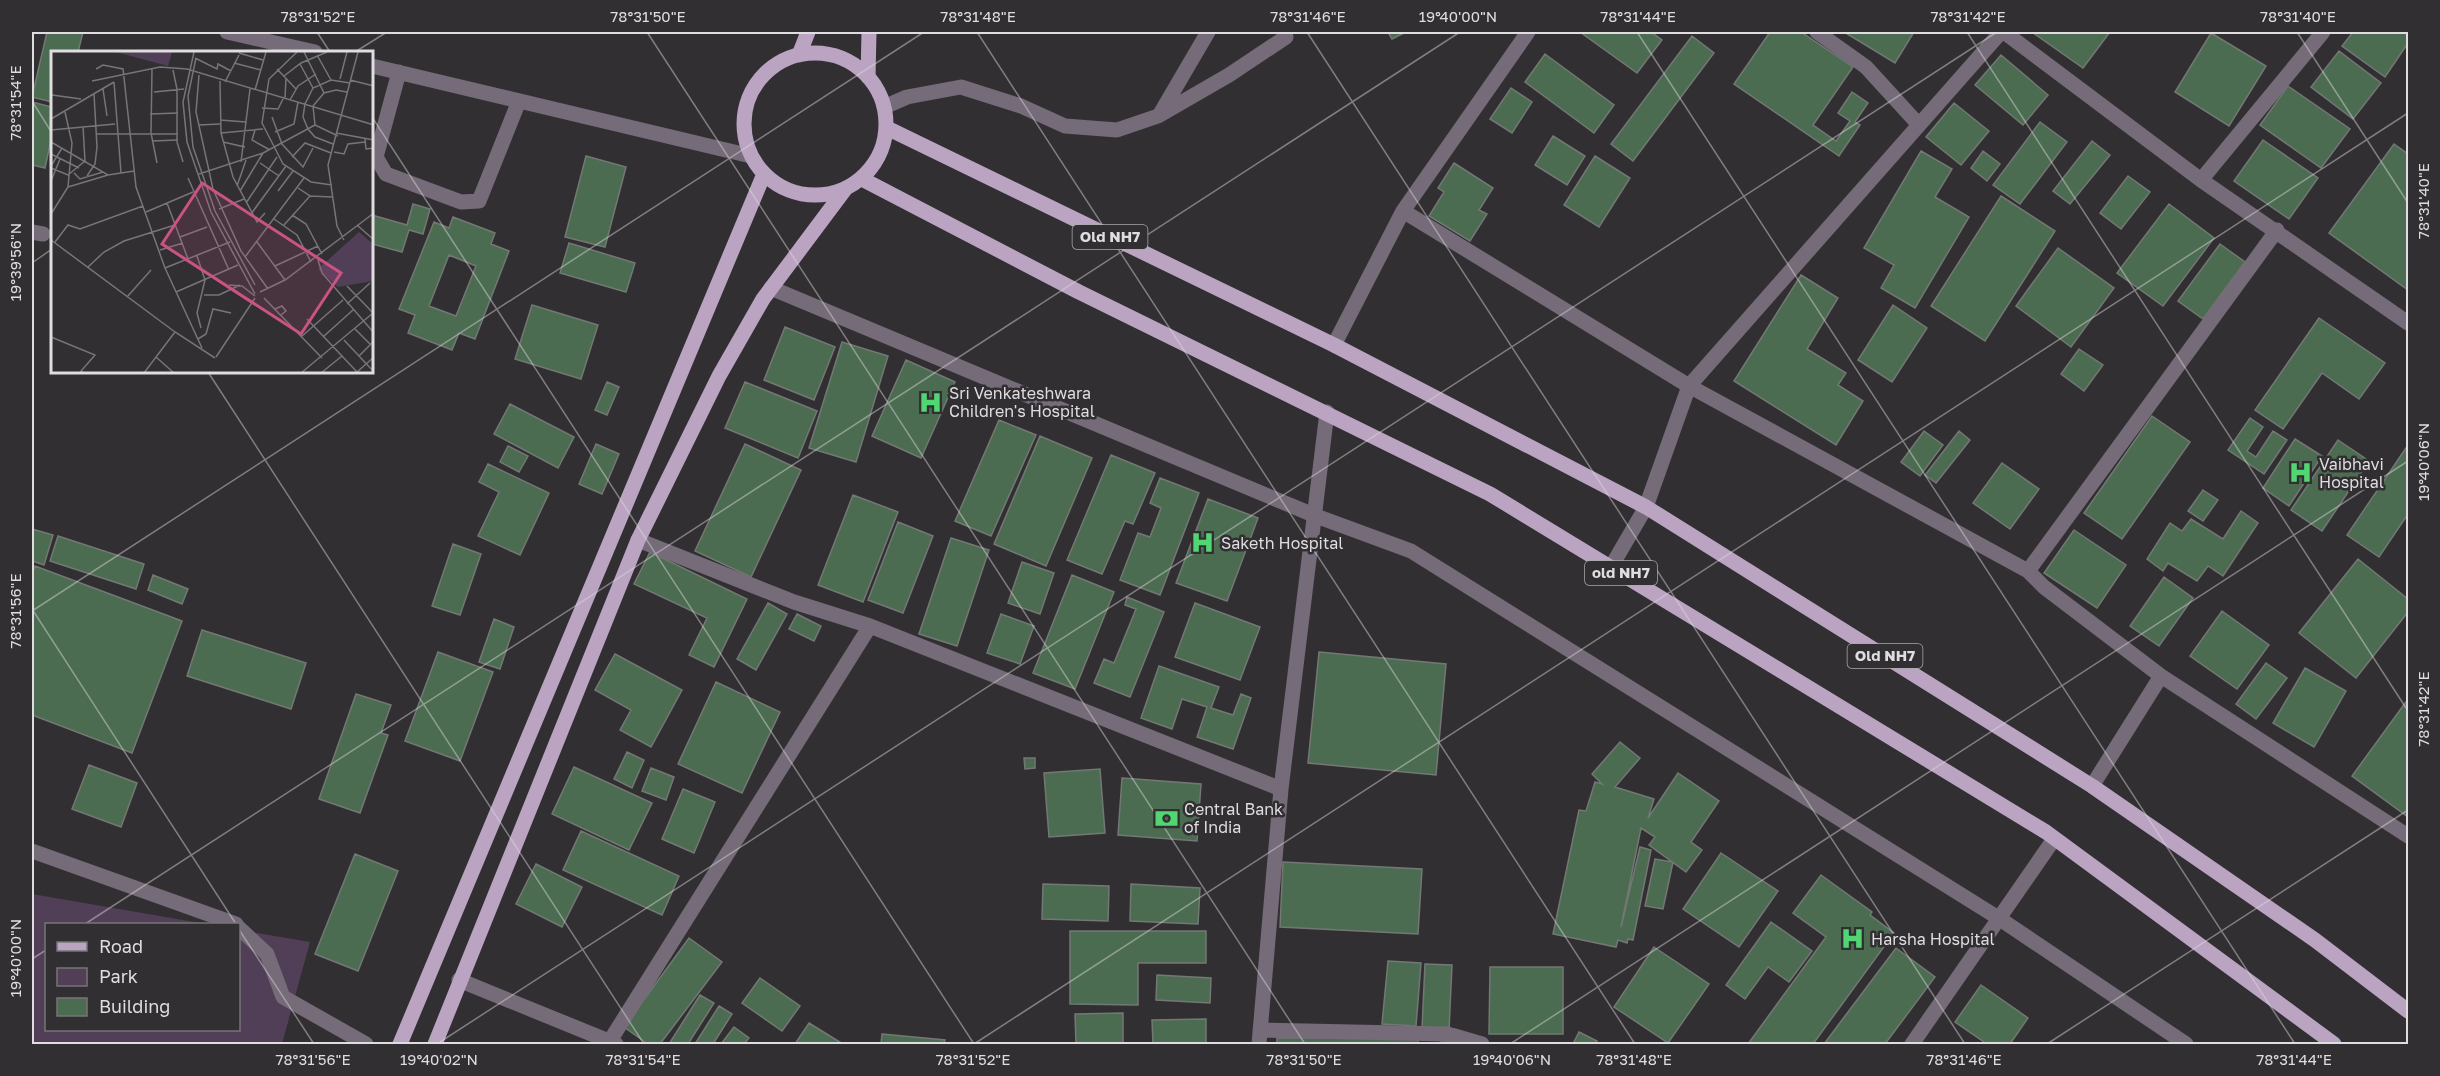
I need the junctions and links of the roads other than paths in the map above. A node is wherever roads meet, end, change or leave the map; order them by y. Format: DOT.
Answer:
graph roads {
  1 [pos="227,32"];
  2 [pos="808,32"];
  3 [pos="869,32"];
  4 [pos="1208,32"];
  5 [pos="1528,32"];
  6 [pos="1817,32"];
  7 [pos="2003,32"];
  8 [pos="2323,32"];
  9 [pos="1286,37"];
  10 [pos="311,51"];
  11 [pos="799,55"];
  12 [pos="374,66"];
  13 [pos="399,72"];
  14 [pos="868,77"];
  15 [pos="519,101"];
  16 [pos="884,107"];
  17 [pos="1158,116"];
  18 [pos="1919,125"];
  19 [pos="887,128"];
  20 [pos="751,156"];
  21 [pos="764,174"];
  22 [pos="862,179"];
  23 [pos="2201,180"];
  24 [pos="846,188"];
  25 [pos="1403,211"];
  26 [pos="2277,230"];
  27 [pos="771,288"];
  28 [pos="2409,323"];
  29 [pos="1334,345"];
  30 [pos="1689,386"];
  31 [pos="1327,412"];
  32 [pos="1646,507"];
  33 [pos="1316,516"];
  34 [pos="638,540"];
  35 [pos="1611,567"];
  36 [pos="2028,571"];
  37 [pos="870,626"];
  38 [pos="2161,676"];
  39 [pos="2092,786"];
  40 [pos="1281,789"];
  41 [pos="2409,836"];
  42 [pos="2054,839"];
  43 [pos="32,851"];
  44 [pos="2000,919"];
  45 [pos="229,923"];
  46 [pos="240,929"];
  47 [pos="459,980"];
  48 [pos="2409,1011"];
  49 [pos="1259,1037"];
  50 [pos="1448,1039"];
  51 [pos="611,1043"];
  52 [pos="366,1044"];
  53 [pos="400,1044"];
  54 [pos="435,1044"];
  55 [pos="1482,1044"];
  56 [pos="1912,1044"];
  57 [pos="2186,1044"];
  58 [pos="2334,1044"];
  1 -- 10 [label="street"];
  2 -- 11 [label="main road"];
  3 -- 14 [label="main road"];
  4 -- 17 [label="street"];
  5 -- 25 [label="street"];
  6 -- 18 [label="street"];
  7 -- 18 [label="street"];
  7 -- 23 [label="street"];
  8 -- 23 [label="street"];
  9 -- 17 [label="street"];
  11 -- 14 [label="main road"];
  11 -- 20 [label="main road"];
  12 -- 13 [label="street"];
  13 -- 15 [label="street"];
  13 -- 15 [label="street"];
  14 -- 16 [label="main road"];
  15 -- 20 [label="street"];
  16 -- 17 [label="street"];
  16 -- 19 [label="main road"];
  18 -- 30 [label="street"];
  19 -- 22 [label="main road"];
  19 -- 29 [label="main road, Old NH7"];
  20 -- 21 [label="main road"];
  21 -- 24 [label="main road"];
  21 -- 53 [label="main road"];
  22 -- 24 [label="main road"];
  22 -- 31 [label="main road, old NH7"];
  23 -- 26 [label="street"];
  24 -- 27 [label="main road"];
  25 -- 29 [label="street"];
  25 -- 30 [label="street"];
  26 -- 28 [label="street"];
  26 -- 36 [label="street"];
  27 -- 33 [label="street"];
  27 -- 34 [label="main road"];
  29 -- 32 [label="main road, Old NH7"];
  30 -- 32 [label="street"];
  30 -- 36 [label="street"];
  31 -- 33 [label="street"];
  31 -- 35 [label="main road, old NH7"];
  32 -- 35 [label="street"];
  32 -- 39 [label="main road, Old NH7"];
  33 -- 40 [label="street"];
  33 -- 44 [label="street"];
  34 -- 37 [label="street"];
  34 -- 47 [label="main road"];
  35 -- 42 [label="main road, old NH7"];
  36 -- 38 [label="street"];
  37 -- 40 [label="street"];
  37 -- 51 [label="street"];
  38 -- 39 [label="street"];
  38 -- 41 [label="street"];
  39 -- 48 [label="main road, Old NH7"];
  40 -- 49 [label="street"];
  42 -- 44 [label="street"];
  42 -- 58 [label="main road, old NH7"];
  43 -- 45 [label="street"];
  44 -- 56 [label="street"];
  44 -- 57 [label="street"];
  46 -- 52 [label="street"];
  47 -- 51 [label="street"];
  47 -- 54 [label="main road"];
  49 -- 50 [label="street"];
  50 -- 55 [label="street"];
}
